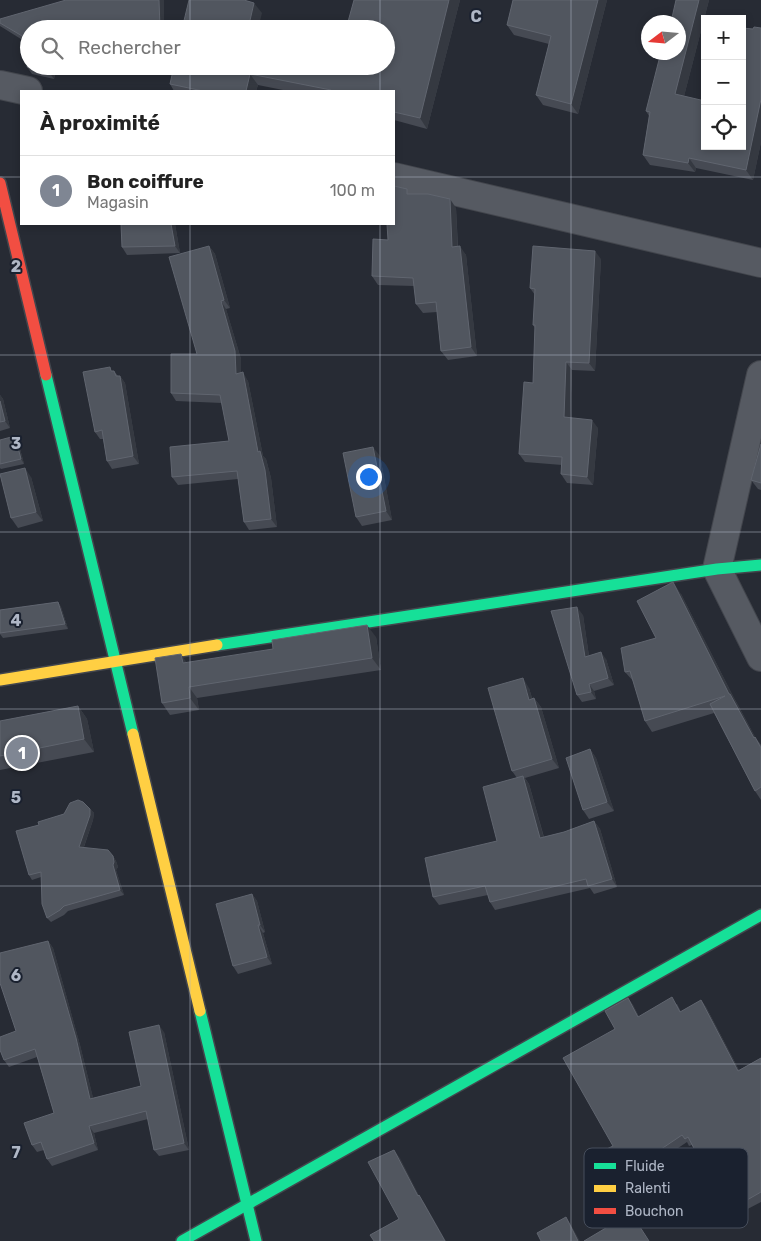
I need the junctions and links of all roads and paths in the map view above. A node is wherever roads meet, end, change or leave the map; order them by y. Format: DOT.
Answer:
graph roads {
  1 [pos="0,85"];
  2 [pos="23,90"];
  3 [pos="395,177"];
  4 [pos="0,183"];
  5 [pos="761,263"];
  6 [pos="761,375"];
  7 [pos="761,565"];
  8 [pos="717,569"];
  9 [pos="761,657"];
  10 [pos="115,661"];
  11 [pos="0,680"];
  12 [pos="761,915"];
  13 [pos="247,1205"];
  14 [pos="182,1241"];
  15 [pos="256,1241"];
  1 -- 2 [label="street"];
  3 -- 5 [label="street"];
  4 -- 10 [label="street"];
  6 -- 8 [label="street"];
  7 -- 8 [label="street"];
  8 -- 9 [label="street"];
  8 -- 10 [label="street"];
  10 -- 11 [label="street"];
  10 -- 13 [label="street"];
  12 -- 13 [label="street"];
  13 -- 14 [label="street"];
  13 -- 15 [label="street"];
}
